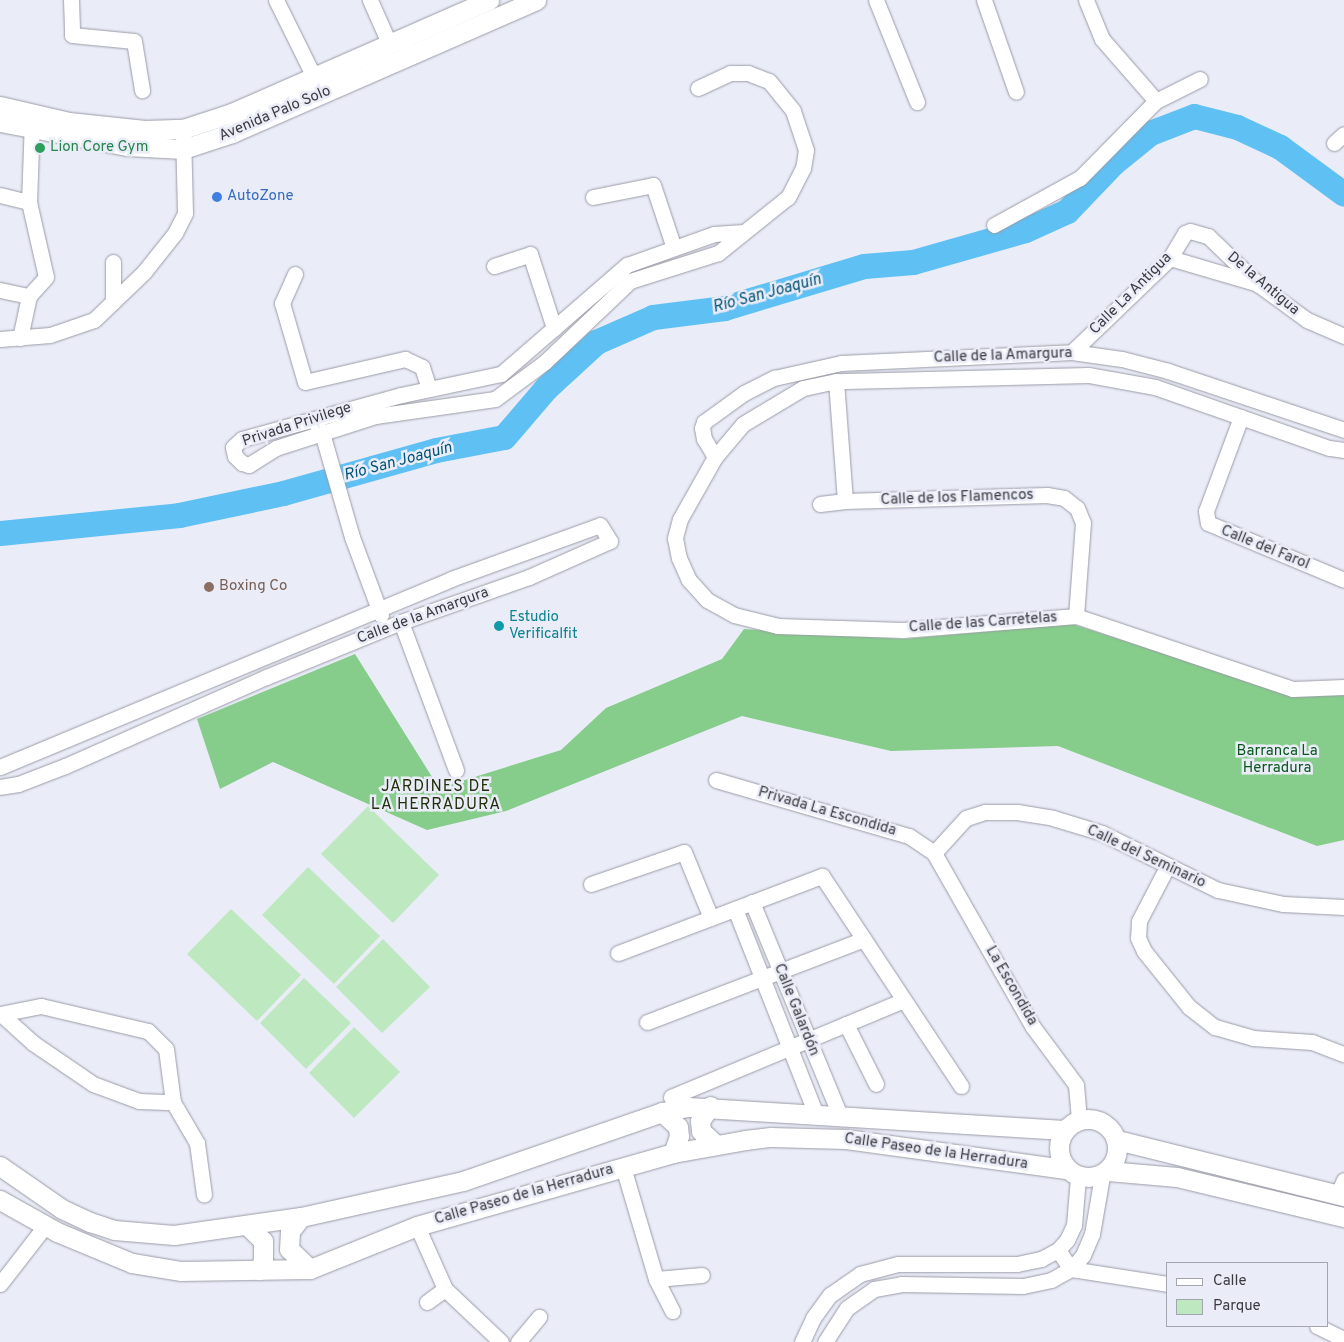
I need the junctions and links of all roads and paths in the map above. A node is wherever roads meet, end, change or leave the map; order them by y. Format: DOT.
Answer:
graph roads {
  1 [pos="72,0"];
  2 [pos="276,0"];
  3 [pos="370,0"];
  4 [pos="489,0"];
  5 [pos="536,0"];
  6 [pos="876,0"];
  7 [pos="984,0"];
  8 [pos="1086,0"];
  9 [pos="464,5"];
  10 [pos="389,43"];
  11 [pos="314,77"];
  12 [pos="1200,79"];
  13 [pos="698,88"];
  14 [pos="142,90"];
  15 [pos="1016,92"];
  16 [pos="1156,101"];
  17 [pos="917,102"];
  18 [pos="0,106"];
  19 [pos="0,122"];
  20 [pos="32,123"];
  21 [pos="183,129"];
  22 [pos="183,149"];
  23 [pos="0,195"];
  24 [pos="593,197"];
  25 [pos="29,202"];
  26 [pos="994,225"];
  27 [pos="743,232"];
  28 [pos="1185,233"];
  29 [pos="674,248"];
  30 [pos="1170,258"];
  31 [pos="113,262"];
  32 [pos="494,266"];
  33 [pos="295,274"];
  34 [pos="1259,285"];
  35 [pos="0,290"];
  36 [pos="28,296"];
  37 [pos="113,302"];
  38 [pos="554,328"];
  39 [pos="1344,336"];
  40 [pos="20,338"];
  41 [pos="0,339"];
  42 [pos="1072,352"];
  43 [pos="473,381"];
  44 [pos="836,381"];
  45 [pos="429,389"];
  46 [pos="476,402"];
  47 [pos="1241,417"];
  48 [pos="313,419"];
  49 [pos="1342,424"];
  50 [pos="322,432"];
  51 [pos="1344,450"];
  52 [pos="715,457"];
  53 [pos="844,501"];
  54 [pos="820,504"];
  55 [pos="680,519"];
  56 [pos="1344,580"];
  57 [pos="379,607"];
  58 [pos="1076,616"];
  59 [pos="401,622"];
  60 [pos="384,629"];
  61 [pos="1344,687"];
  62 [pos="55,745"];
  63 [pos="65,766"];
  64 [pos="0,767"];
  65 [pos="456,770"];
  66 [pos="716,780"];
  67 [pos="0,787"];
  68 [pos="934,853"];
  69 [pos="1167,867"];
  70 [pos="591,884"];
  71 [pos="752,902"];
  72 [pos="1344,907"];
  73 [pos="735,909"];
  74 [pos="711,918"];
  75 [pos="864,939"];
  76 [pos="618,953"];
  77 [pos="780,972"];
  78 [pos="763,978"];
  79 [pos="904,1000"];
  80 [pos="1,1015"];
  81 [pos="647,1022"];
  82 [pos="846,1024"];
  83 [pos="808,1040"];
  84 [pos="790,1047"];
  85 [pos="1344,1054"];
  86 [pos="876,1084"];
  87 [pos="961,1086"];
  88 [pos="173,1102"];
  89 [pos="667,1104"];
  90 [pos="710,1106"];
  91 [pos="816,1115"];
  92 [pos="841,1118"];
  93 [pos="1072,1125"];
  94 [pos="1117,1140"];
  95 [pos="714,1144"];
  96 [pos="673,1153"];
  97 [pos="0,1166"];
  98 [pos="624,1167"];
  99 [pos="1072,1173"];
  100 [pos="1105,1173"];
  101 [pos="1342,1190"];
  102 [pos="204,1196"];
  103 [pos="0,1200"];
  104 [pos="301,1217"];
  105 [pos="1344,1217"];
  106 [pos="45,1226"];
  107 [pos="416,1226"];
  108 [pos="249,1227"];
  109 [pos="1058,1250"];
  110 [pos="310,1269"];
  111 [pos="1071,1269"];
  112 [pos="259,1270"];
  113 [pos="702,1275"];
  114 [pos="656,1279"];
  115 [pos="4,1280"];
  116 [pos="1166,1284"];
  117 [pos="445,1289"];
  118 [pos="427,1302"];
  119 [pos="672,1311"];
  120 [pos="539,1317"];
  121 [pos="1320,1327"];
  122 [pos="1344,1339"];
  123 [pos="501,1342"];
  124 [pos="518,1342"];
  125 [pos="802,1342"];
  126 [pos="825,1342"];
  1 -- 14 [label="street"];
  2 -- 11 [label="street"];
  3 -- 10 [label="street"];
  4 -- 9 [label="main road, Avenida Palo Solo"];
  5 -- 22 [label="main road, Avenida Palo Solo"];
  6 -- 17 [label="street"];
  7 -- 15 [label="street"];
  8 -- 16 [label="street"];
  9 -- 10 [label="main road, Avenida Palo Solo"];
  10 -- 11 [label="main road, Avenida Palo Solo"];
  11 -- 21 [label="main road, Avenida Palo Solo"];
  12 -- 16 [label="street"];
  13 -- 27 [label="street, Privada Privilege"];
  16 -- 26 [label="street"];
  18 -- 20 [label="main road, Avenida Palo Solo"];
  19 -- 20 [label="main road, Avenida Palo Solo"];
  20 -- 21 [label="main road, Avenida Palo Solo"];
  20 -- 22 [label="main road, Avenida Palo Solo"];
  20 -- 25 [label="street"];
  21 -- 22 [label="street"];
  22 -- 37 [label="street"];
  23 -- 25 [label="street"];
  24 -- 29 [label="street"];
  25 -- 36 [label="street"];
  27 -- 29 [label="street, Privada Privilege"];
  27 -- 46 [label="street, Privada Privilege"];
  28 -- 30 [label="street, Calle La Antigua"];
  28 -- 34 [label="street, De la Antigua"];
  29 -- 38 [label="street, Privada Privilege"];
  30 -- 34 [label="street"];
  30 -- 42 [label="street, Calle La Antigua"];
  31 -- 37 [label="street"];
  32 -- 38 [label="street"];
  33 -- 45 [label="street"];
  34 -- 39 [label="street, De la Antigua"];
  35 -- 36 [label="street"];
  36 -- 40 [label="street"];
  37 -- 40 [label="street"];
  38 -- 43 [label="street, Privada Privilege"];
  40 -- 41 [label="street"];
  42 -- 49 [label="street, Calle de la Amargura"];
  42 -- 52 [label="street, Calle de la Amargura"];
  43 -- 45 [label="street, Privada Privilege"];
  43 -- 46 [label="street"];
  44 -- 47 [label="street, Calle de la Amargura"];
  44 -- 52 [label="street, Calle de la Amargura"];
  44 -- 53 [label="street"];
  45 -- 48 [label="street, Privada Privilege"];
  46 -- 50 [label="street, Privada Privilege"];
  47 -- 51 [label="street, Calle de la Amargura"];
  47 -- 56 [label="street, Calle del Farol"];
  48 -- 50 [label="street, Calle de la Amargura"];
  48 -- 50 [label="street, Privada Privilege"];
  50 -- 57 [label="street, Calle de la Amargura"];
  52 -- 55 [label="street, Calle de la Amargura"];
  53 -- 54 [label="street, Calle de los Flamencos"];
  53 -- 58 [label="street, Calle de los Flamencos"];
  55 -- 58 [label="street, Calle de las Carretelas"];
  57 -- 59 [label="street, Calle de la Amargura"];
  57 -- 60 [label="street"];
  57 -- 62 [label="street, Calle de la Amargura"];
  58 -- 61 [label="street, Calle de las Carretelas"];
  59 -- 60 [label="street, Calle de la Amargura"];
  59 -- 65 [label="street"];
  60 -- 63 [label="street, Calle de la Amargura"];
  62 -- 63 [label="street"];
  62 -- 64 [label="street, Calle de la Amargura"];
  63 -- 67 [label="street, Calle de la Amargura"];
  66 -- 68 [label="street, Privada La Escondida"];
  68 -- 69 [label="street, Calle del Seminario"];
  68 -- 93 [label="street, La Escondida"];
  69 -- 72 [label="street, Calle del Seminario"];
  69 -- 85 [label="street"];
  70 -- 74 [label="street"];
  71 -- 73 [label="street"];
  71 -- 75 [label="street"];
  71 -- 77 [label="street, Calle Galardón"];
  73 -- 74 [label="street"];
  73 -- 78 [label="street, Calle Galardón"];
  74 -- 76 [label="street"];
  75 -- 77 [label="street"];
  75 -- 79 [label="street"];
  77 -- 78 [label="street"];
  77 -- 83 [label="street, Calle Galardón"];
  78 -- 81 [label="street"];
  78 -- 84 [label="street, Calle Galardón"];
  79 -- 82 [label="street"];
  79 -- 87 [label="street"];
  80 -- 88 [label="street"];
  80 -- 88 [label="street"];
  82 -- 83 [label="street"];
  82 -- 86 [label="street"];
  83 -- 84 [label="street"];
  83 -- 92 [label="street, Calle Galardón"];
  84 -- 89 [label="street"];
  84 -- 91 [label="street, Calle Galardón"];
  88 -- 102 [label="street"];
  89 -- 90 [label="main road, Calle Paseo de la Herradura"];
  89 -- 96 [label="main road"];
  89 -- 104 [label="main road, Calle Paseo de la Herradura"];
  90 -- 91 [label="main road, Calle Paseo de la Herradura"];
  90 -- 95 [label="main road"];
  91 -- 92 [label="main road, Calle Paseo de la Herradura"];
  92 -- 93 [label="main road, Calle Paseo de la Herradura"];
  93 -- 94 [label="main road"];
  93 -- 99 [label="main road"];
  94 -- 100 [label="main road"];
  94 -- 101 [label="main road"];
  95 -- 96 [label="main road, Calle Paseo de la Herradura"];
  95 -- 99 [label="main road, Calle Paseo de la Herradura"];
  96 -- 98 [label="main road, Calle Paseo de la Herradura"];
  97 -- 108 [label="main road, Calle Paseo de la Herradura"];
  98 -- 107 [label="main road, Calle Paseo de la Herradura"];
  98 -- 114 [label="street"];
  99 -- 100 [label="main road"];
  99 -- 109 [label="street"];
  100 -- 105 [label="main road"];
  100 -- 111 [label="street"];
  103 -- 106 [label="main road, Calle Paseo de la Herradura"];
  104 -- 108 [label="main road, Calle Paseo de la Herradura"];
  104 -- 110 [label="main road"];
  106 -- 112 [label="main road, Calle Paseo de la Herradura"];
  106 -- 115 [label="street"];
  107 -- 110 [label="main road, Calle Paseo de la Herradura"];
  107 -- 117 [label="street"];
  108 -- 112 [label="main road"];
  109 -- 111 [label="street"];
  109 -- 125 [label="street"];
  110 -- 112 [label="main road, Calle Paseo de la Herradura"];
  111 -- 116 [label="street"];
  111 -- 126 [label="street"];
  113 -- 114 [label="street"];
  114 -- 119 [label="street"];
  117 -- 118 [label="street"];
  117 -- 123 [label="street"];
  120 -- 124 [label="street"];
  121 -- 122 [label="street"];
}
